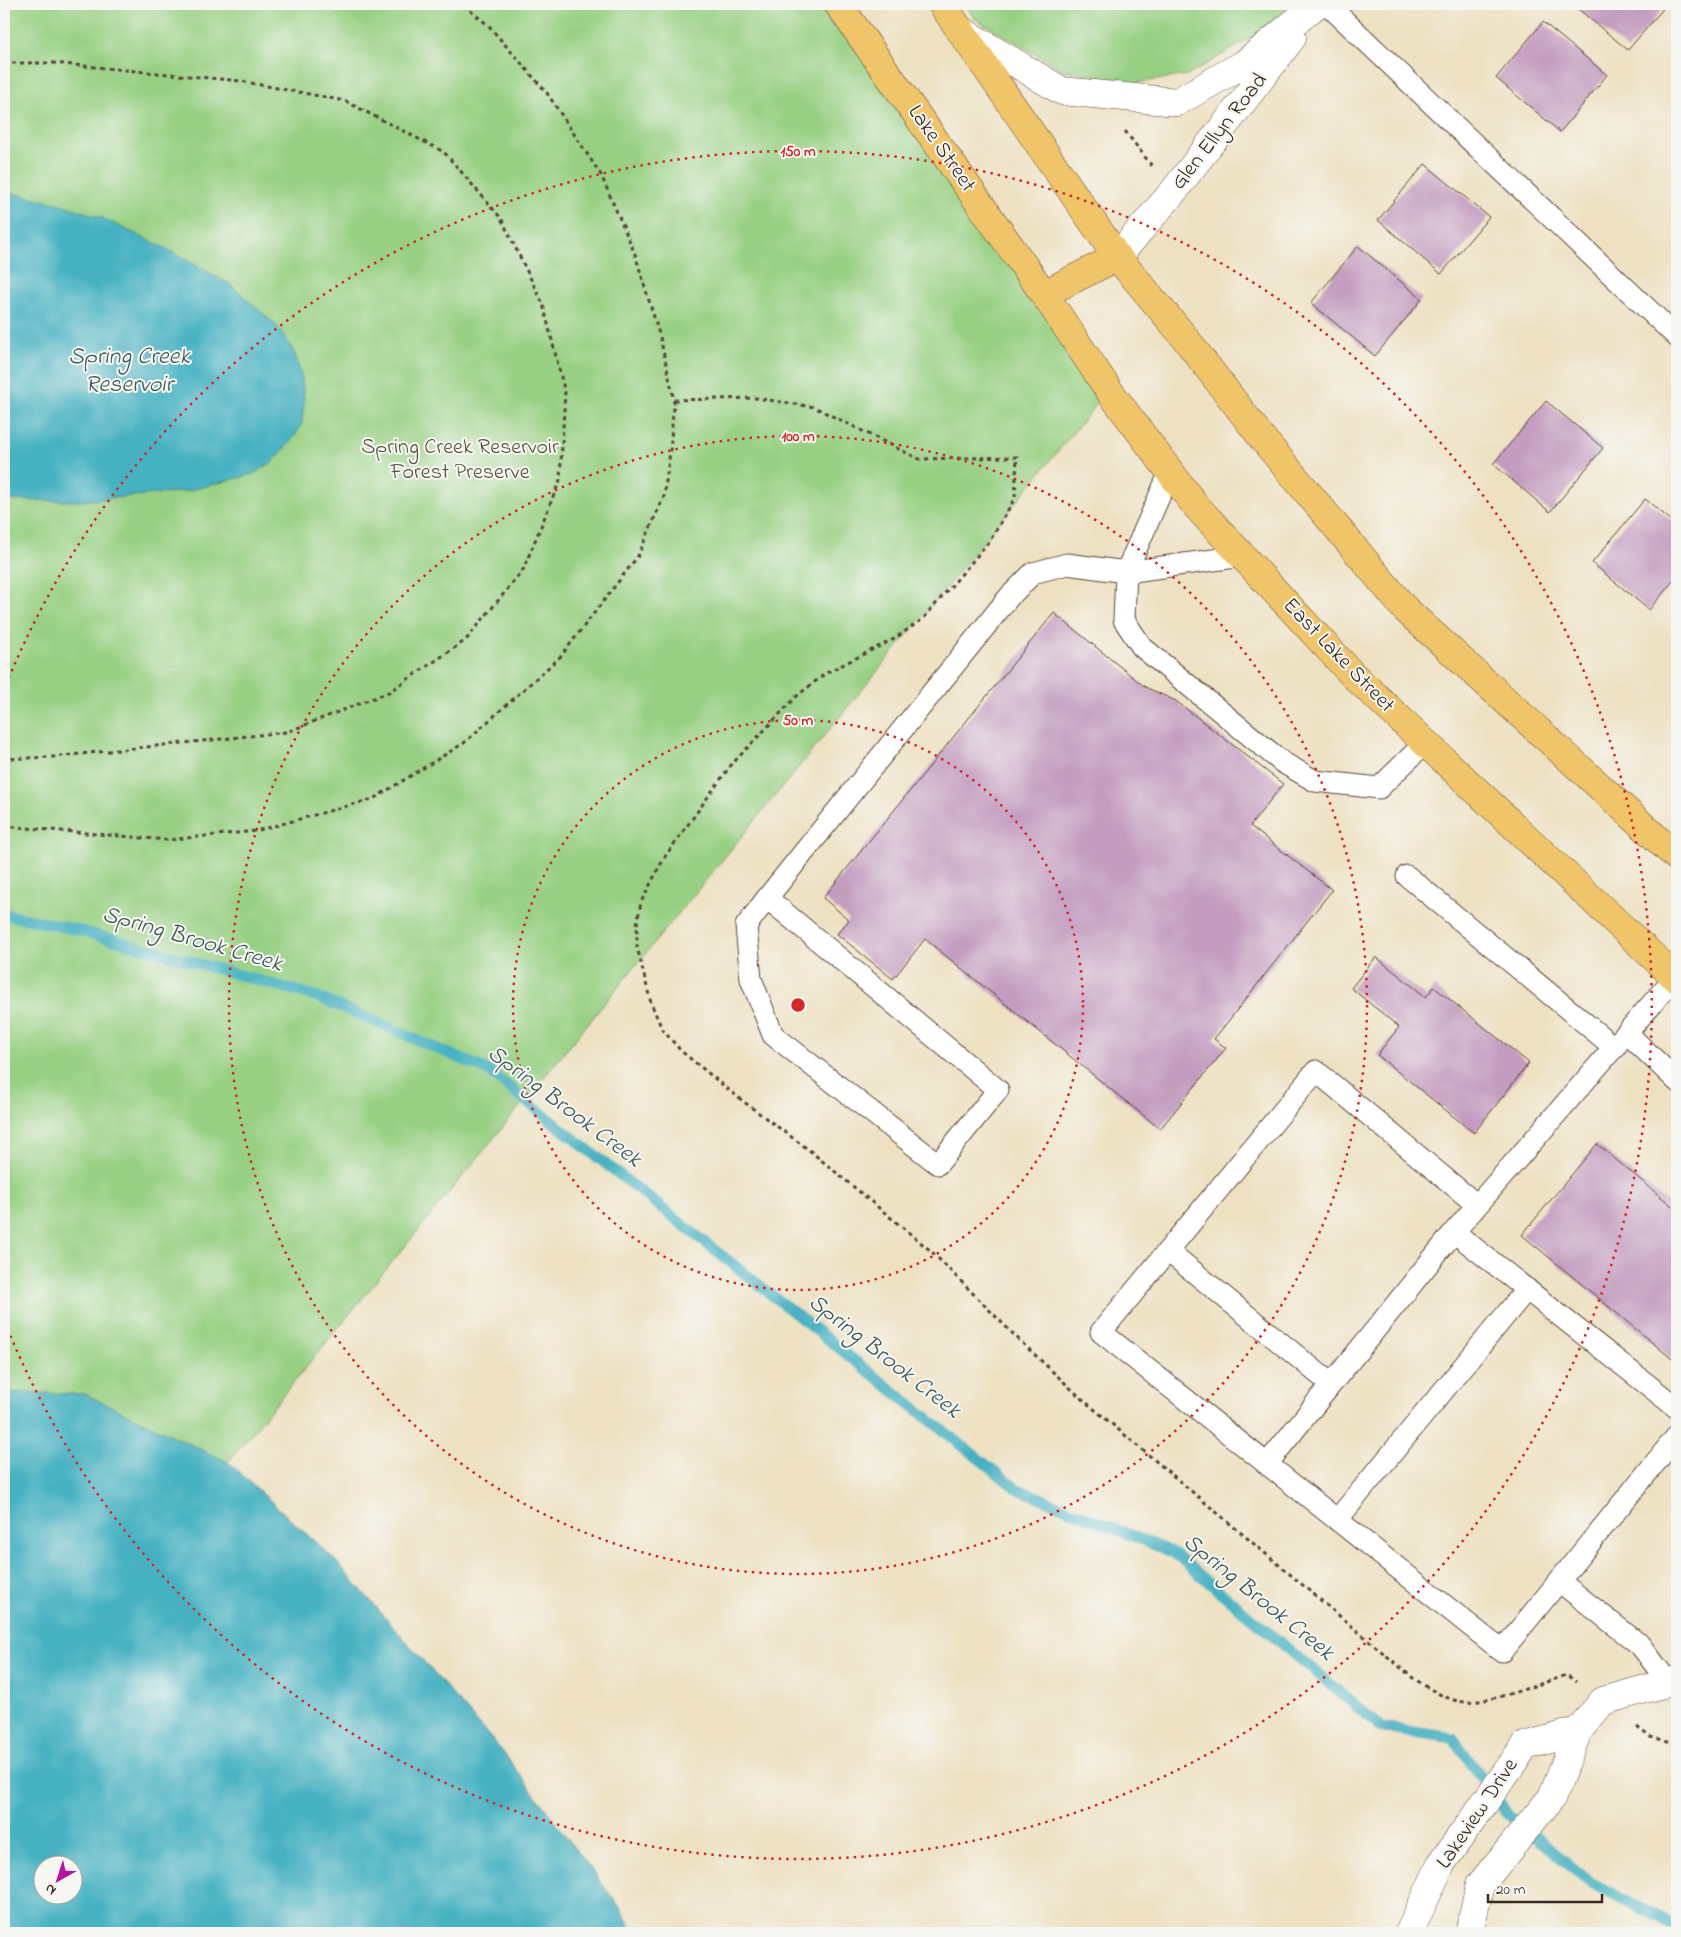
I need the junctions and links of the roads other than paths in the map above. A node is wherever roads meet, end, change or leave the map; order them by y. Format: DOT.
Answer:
graph roads {
  1 [pos="838,4"];
  2 [pos="942,4"];
  3 [pos="1318,4"];
  4 [pos="1327,4"];
  5 [pos="960,30"];
  6 [pos="1117,258"];
  7 [pos="1044,294"];
  8 [pos="1677,337"];
  9 [pos="1170,472"];
  10 [pos="1243,556"];
  11 [pos="1126,572"];
  12 [pos="1425,743"];
  13 [pos="1677,857"];
  14 [pos="1407,876"];
  15 [pos="767,898"];
  16 [pos="1676,978"];
  17 [pos="1621,1041"];
  18 [pos="1677,1081"];
  19 [pos="1477,1205"];
  20 [pos="1454,1232"];
  21 [pos="1168,1251"];
  22 [pos="1527,1289"];
  23 [pos="1331,1384"];
  24 [pos="1677,1408"];
  25 [pos="1677,1436"];
  26 [pos="1267,1464"];
  27 [pos="1337,1520"];
  28 [pos="1559,1581"];
  29 [pos="1673,1681"];
  30 [pos="1578,1731"];
  31 [pos="1409,1933"];
  32 [pos="1469,1933"];
  1 -- 7 [label="main road, Lake Street"];
  2 -- 5 [label="main road"];
  3 -- 5 [label="street"];
  3 -- 6 [label="street, Glen Ellyn Road"];
  4 -- 8 [label="lane"];
  5 -- 6 [label="main road"];
  6 -- 7 [label="main road"];
  6 -- 13 [label="main road"];
  7 -- 9 [label="main road, East Lake Street"];
  9 -- 10 [label="main road, East Lake Street"];
  9 -- 11 [label="lane"];
  10 -- 11 [label="lane"];
  10 -- 12 [label="main road, East Lake Street"];
  11 -- 12 [label="lane"];
  11 -- 15 [label="lane"];
  12 -- 16 [label="main road, East Lake Street"];
  14 -- 17 [label="lane"];
  15 -- 15 [label="lane"];
  16 -- 17 [label="lane"];
  17 -- 18 [label="lane"];
  17 -- 19 [label="lane"];
  19 -- 20 [label="lane"];
  19 -- 21 [label="lane"];
  20 -- 22 [label="lane"];
  20 -- 23 [label="lane"];
  21 -- 23 [label="lane"];
  21 -- 26 [label="lane"];
  22 -- 24 [label="lane"];
  22 -- 27 [label="lane"];
  23 -- 26 [label="lane"];
  25 -- 28 [label="lane"];
  26 -- 27 [label="lane"];
  27 -- 28 [label="lane"];
  28 -- 29 [label="lane"];
  29 -- 30 [label="street, Lakeview Drive"];
  30 -- 31 [label="street, Lakeview Drive"];
  30 -- 32 [label="street, Lakeview Drive"];
}
